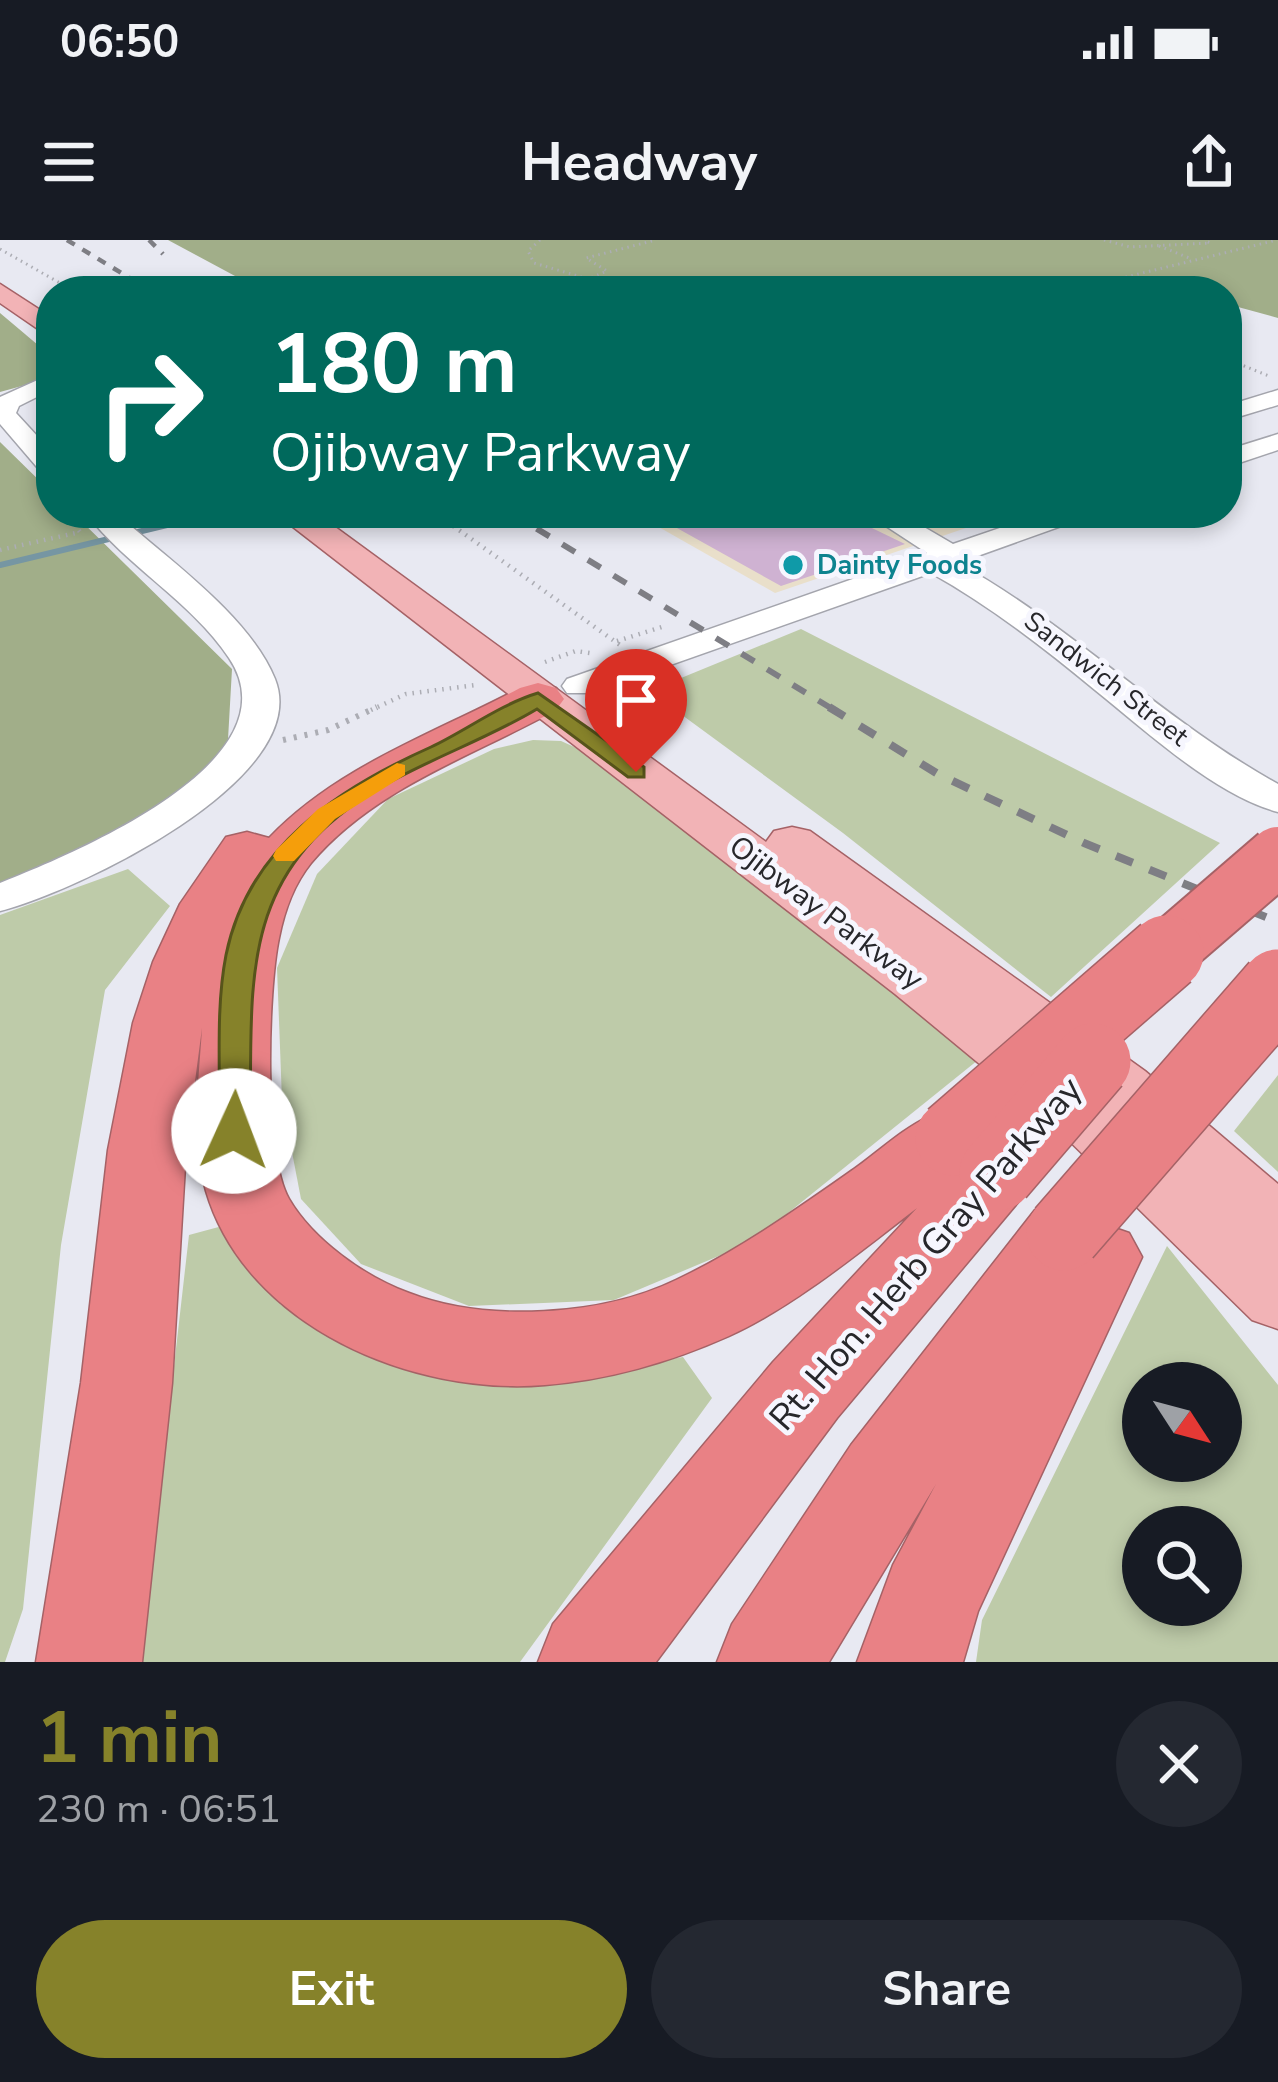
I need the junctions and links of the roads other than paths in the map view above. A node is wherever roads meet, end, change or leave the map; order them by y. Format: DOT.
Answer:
graph roads {
  1 [pos="0,266"];
  2 [pos="0,291"];
  3 [pos="36,291"];
  4 [pos="36,319"];
  5 [pos="36,388"];
  6 [pos="1278,398"];
  7 [pos="1242,409"];
  8 [pos="1278,442"];
  9 [pos="36,450"];
  10 [pos="1242,454"];
  11 [pos="116,528"];
  12 [pos="315,528"];
  13 [pos="362,528"];
  14 [pos="900,528"];
  15 [pos="1020,528"];
  16 [pos="941,558"];
  17 [pos="558,693"];
  18 [pos="1278,800"];
  19 [pos="1278,858"];
  20 [pos="0,898"];
  21 [pos="1278,987"];
  22 [pos="1278,1006"];
  23 [pos="975,1155"];
  24 [pos="1278,1226"];
  25 [pos="1082,1245"];
  26 [pos="1278,1298"];
  27 [pos="89,1662"];
  28 [pos="590,1662"];
  29 [pos="770,1662"];
  30 [pos="910,1662"];
  1 -- 3 [label="main road"];
  2 -- 4 [label="main road"];
  5 -- 9 [label="street"];
  6 -- 7 [label="street"];
  8 -- 10 [label="street"];
  11 -- 20 [label="street"];
  12 -- 17 [label="main road, Ojibway Parkway"];
  13 -- 17 [label="main road, Ojibway Parkway"];
  14 -- 16 [label="street, Sandwich Street"];
  15 -- 16 [label="street"];
  16 -- 17 [label="street"];
  16 -- 18 [label="street, Sandwich Street"];
  17 -- 23 [label="highway"];
  17 -- 24 [label="main road, Ojibway Parkway"];
  17 -- 26 [label="main road, Ojibway Parkway"];
  17 -- 27 [label="highway"];
  19 -- 23 [label="highway, Rt. Hon. Herb Gray Parkway, bridge"];
  21 -- 25 [label="highway, bridge"];
  22 -- 25 [label="highway"];
  23 -- 28 [label="highway, Rt. Hon. Herb Gray Parkway"];
  25 -- 29 [label="highway"];
  25 -- 30 [label="highway"];
}
